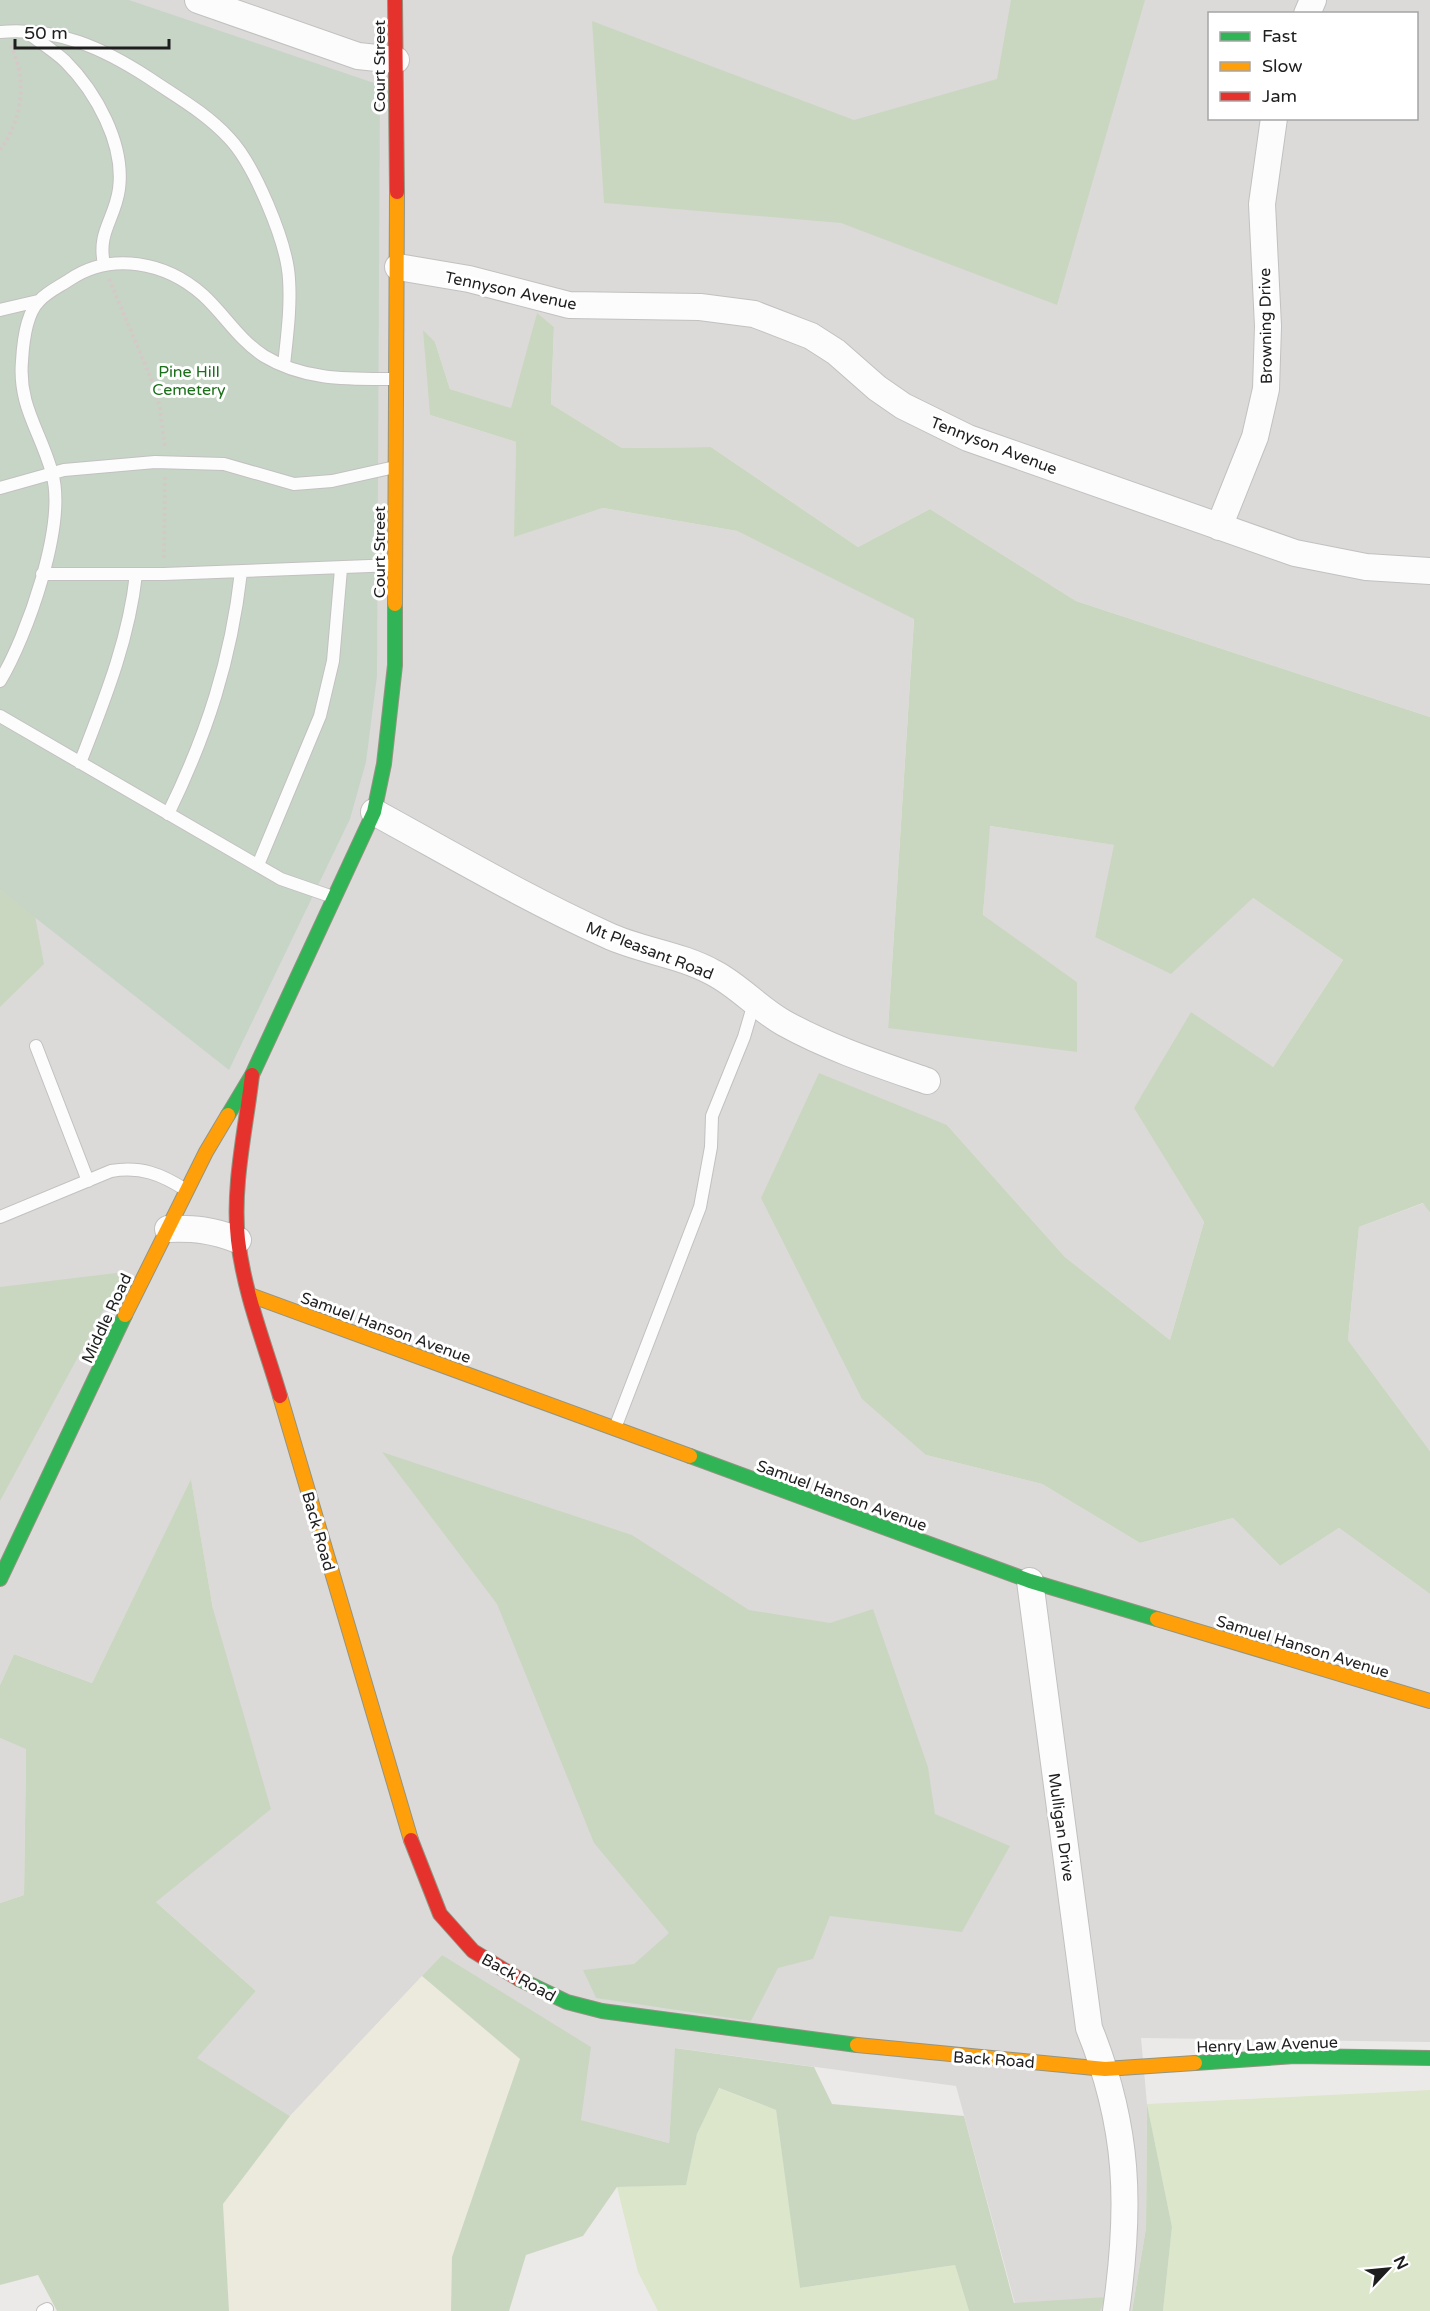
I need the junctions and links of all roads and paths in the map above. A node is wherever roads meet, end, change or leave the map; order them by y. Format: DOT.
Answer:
graph roads {
  1 [pos="198,0"];
  2 [pos="395,0"];
  3 [pos="2,32"];
  4 [pos="27,32"];
  5 [pos="396,60"];
  6 [pos="1274,120"];
  7 [pos="0,150"];
  8 [pos="104,264"];
  9 [pos="398,267"];
  10 [pos="38,301"];
  11 [pos="0,310"];
  12 [pos="284,365"];
  13 [pos="396,379"];
  14 [pos="165,462"];
  15 [pos="396,467"];
  16 [pos="52,473"];
  17 [pos="0,488"];
  18 [pos="1220,527"];
  19 [pos="395,566"];
  20 [pos="341,569"];
  21 [pos="1430,571"];
  22 [pos="241,572"];
  23 [pos="42,574"];
  24 [pos="136,574"];
  25 [pos="164,574"];
  26 [pos="0,681"];
  27 [pos="0,716"];
  28 [pos="80,763"];
  29 [pos="374,812"];
  30 [pos="168,814"];
  31 [pos="258,865"];
  32 [pos="336,898"];
  33 [pos="754,1003"];
  34 [pos="36,1046"];
  35 [pos="252,1075"];
  36 [pos="927,1081"];
  37 [pos="88,1180"];
  38 [pos="188,1191"];
  39 [pos="0,1217"];
  40 [pos="168,1229"];
  41 [pos="238,1240"];
  42 [pos="250,1295"];
  43 [pos="614,1429"];
  44 [pos="0,1579"];
  45 [pos="1030,1581"];
  46 [pos="1430,1701"];
  47 [pos="1430,2058"];
  48 [pos="1106,2069"];
  49 [pos="1116,2311"];
  1 -- 5 [label="street"];
  2 -- 5 [label="street, Court Street"];
  3 -- 4 [label="lane"];
  3 -- 7 [label="path"];
  4 -- 8 [label="lane"];
  4 -- 12 [label="lane"];
  5 -- 9 [label="street, Court Street"];
  6 -- 18 [label="street, Browning Drive"];
  8 -- 10 [label="lane"];
  8 -- 12 [label="lane"];
  8 -- 14 [label="path"];
  9 -- 13 [label="street, Court Street"];
  9 -- 18 [label="street, Tennyson Avenue"];
  10 -- 11 [label="lane"];
  10 -- 16 [label="lane"];
  12 -- 13 [label="lane"];
  13 -- 15 [label="street, Court Street"];
  14 -- 15 [label="lane"];
  14 -- 16 [label="lane"];
  14 -- 25 [label="path"];
  15 -- 19 [label="street, Court Street"];
  16 -- 17 [label="lane"];
  16 -- 23 [label="lane"];
  18 -- 21 [label="street, Tennyson Avenue"];
  19 -- 20 [label="lane"];
  19 -- 29 [label="street, Court Street"];
  20 -- 22 [label="lane"];
  20 -- 31 [label="lane"];
  22 -- 25 [label="lane"];
  22 -- 30 [label="lane"];
  23 -- 24 [label="lane"];
  23 -- 26 [label="lane"];
  24 -- 25 [label="lane"];
  24 -- 28 [label="lane"];
  27 -- 28 [label="lane"];
  28 -- 30 [label="lane"];
  29 -- 32 [label="street, Court Street"];
  29 -- 33 [label="street, Mt Pleasant Road"];
  30 -- 31 [label="lane"];
  31 -- 32 [label="lane"];
  32 -- 35 [label="street, Court Street"];
  33 -- 36 [label="street, Mt Pleasant Road"];
  33 -- 43 [label="lane"];
  34 -- 37 [label="lane"];
  35 -- 38 [label="street, Middle Road"];
  35 -- 41 [label="street, Back Road"];
  37 -- 38 [label="lane"];
  37 -- 39 [label="lane"];
  38 -- 40 [label="street, Middle Road"];
  40 -- 41 [label="street"];
  40 -- 44 [label="street, Middle Road"];
  41 -- 42 [label="street, Back Road"];
  42 -- 43 [label="street, Samuel Hanson Avenue"];
  42 -- 48 [label="street, Back Road"];
  43 -- 45 [label="street, Samuel Hanson Avenue"];
  45 -- 46 [label="street, Samuel Hanson Avenue"];
  45 -- 48 [label="street, Mulligan Drive"];
  47 -- 48 [label="street, Henry Law Avenue"];
  48 -- 49 [label="street"];
}
